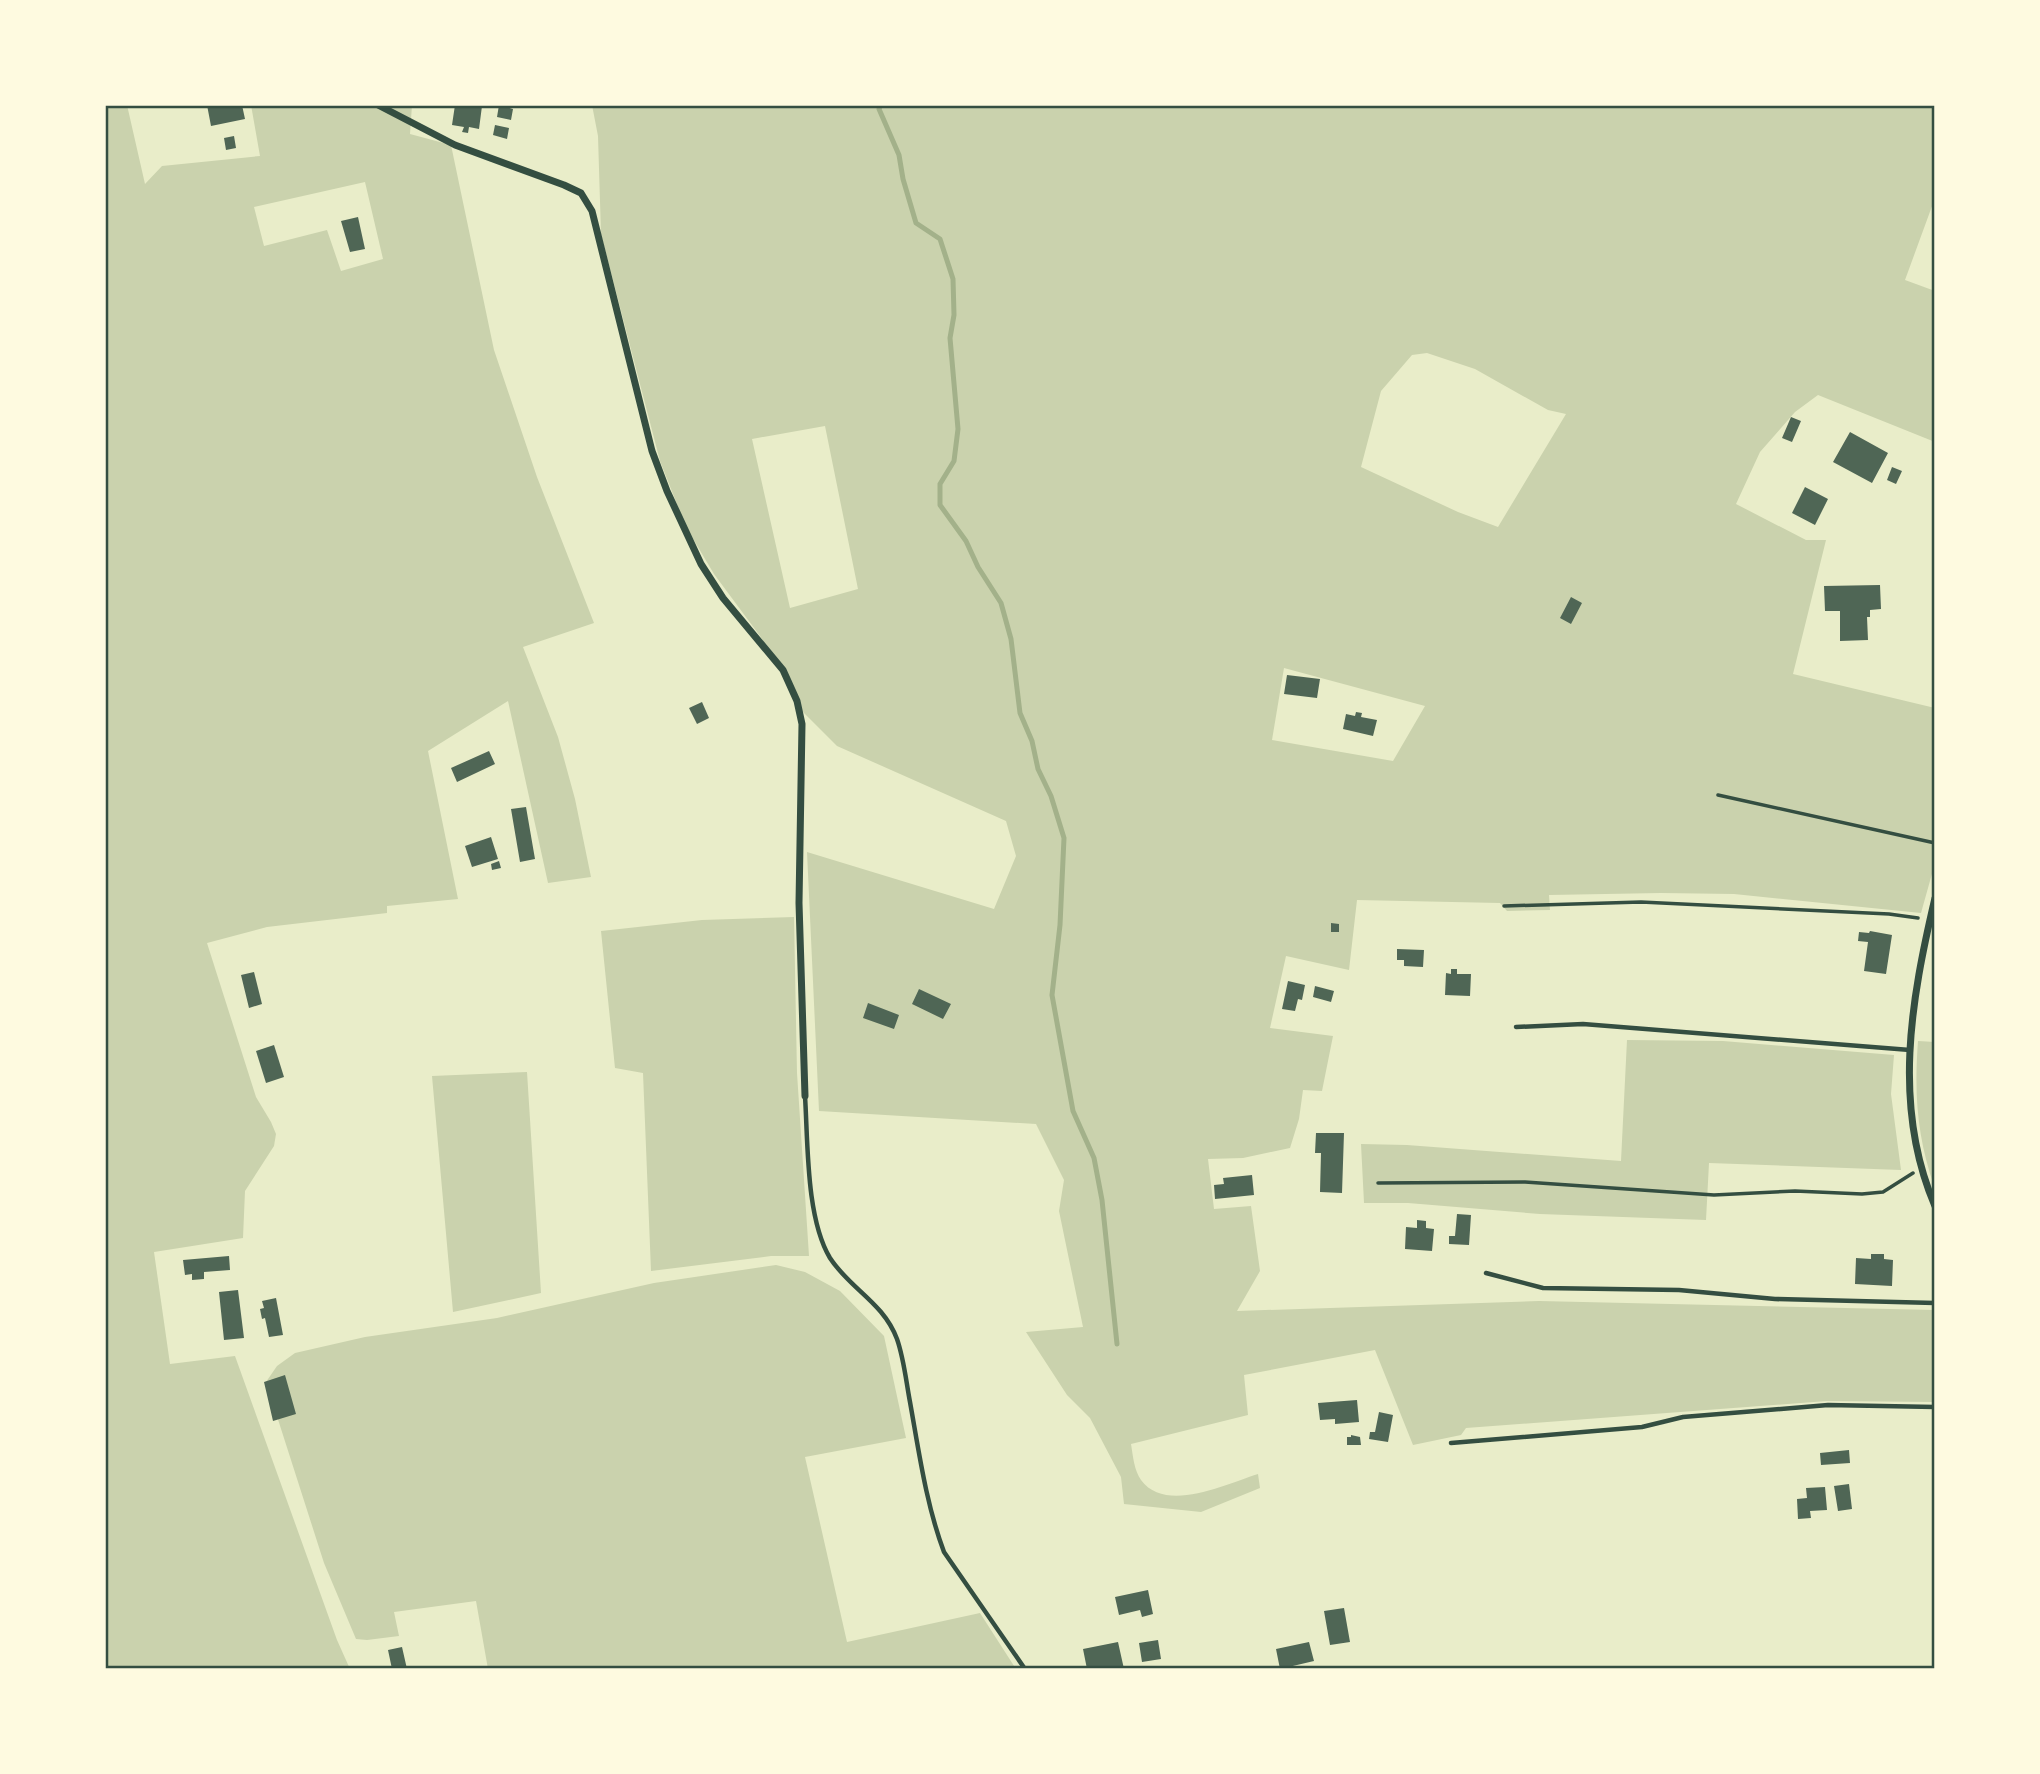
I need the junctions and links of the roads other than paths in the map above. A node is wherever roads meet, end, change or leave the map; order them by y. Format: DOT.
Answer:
graph roads {
  1 [pos="378,105"];
  2 [pos="1935,898"];
  3 [pos="1516,1027"];
  4 [pos="1910,1050"];
  5 [pos="805,1096"];
  6 [pos="1935,1206"];
  7 [pos="1486,1273"];
  8 [pos="1935,1303"];
  9 [pos="1935,1407"];
  10 [pos="1451,1443"];
  11 [pos="1025,1669"];
  1 -- 5 [label="street"];
  2 -- 4 [label="street"];
  3 -- 4 [label="lane"];
  4 -- 6 [label="street"];
  5 -- 11 [label="lane"];
  7 -- 8 [label="lane"];
  9 -- 10 [label="lane"];
}
